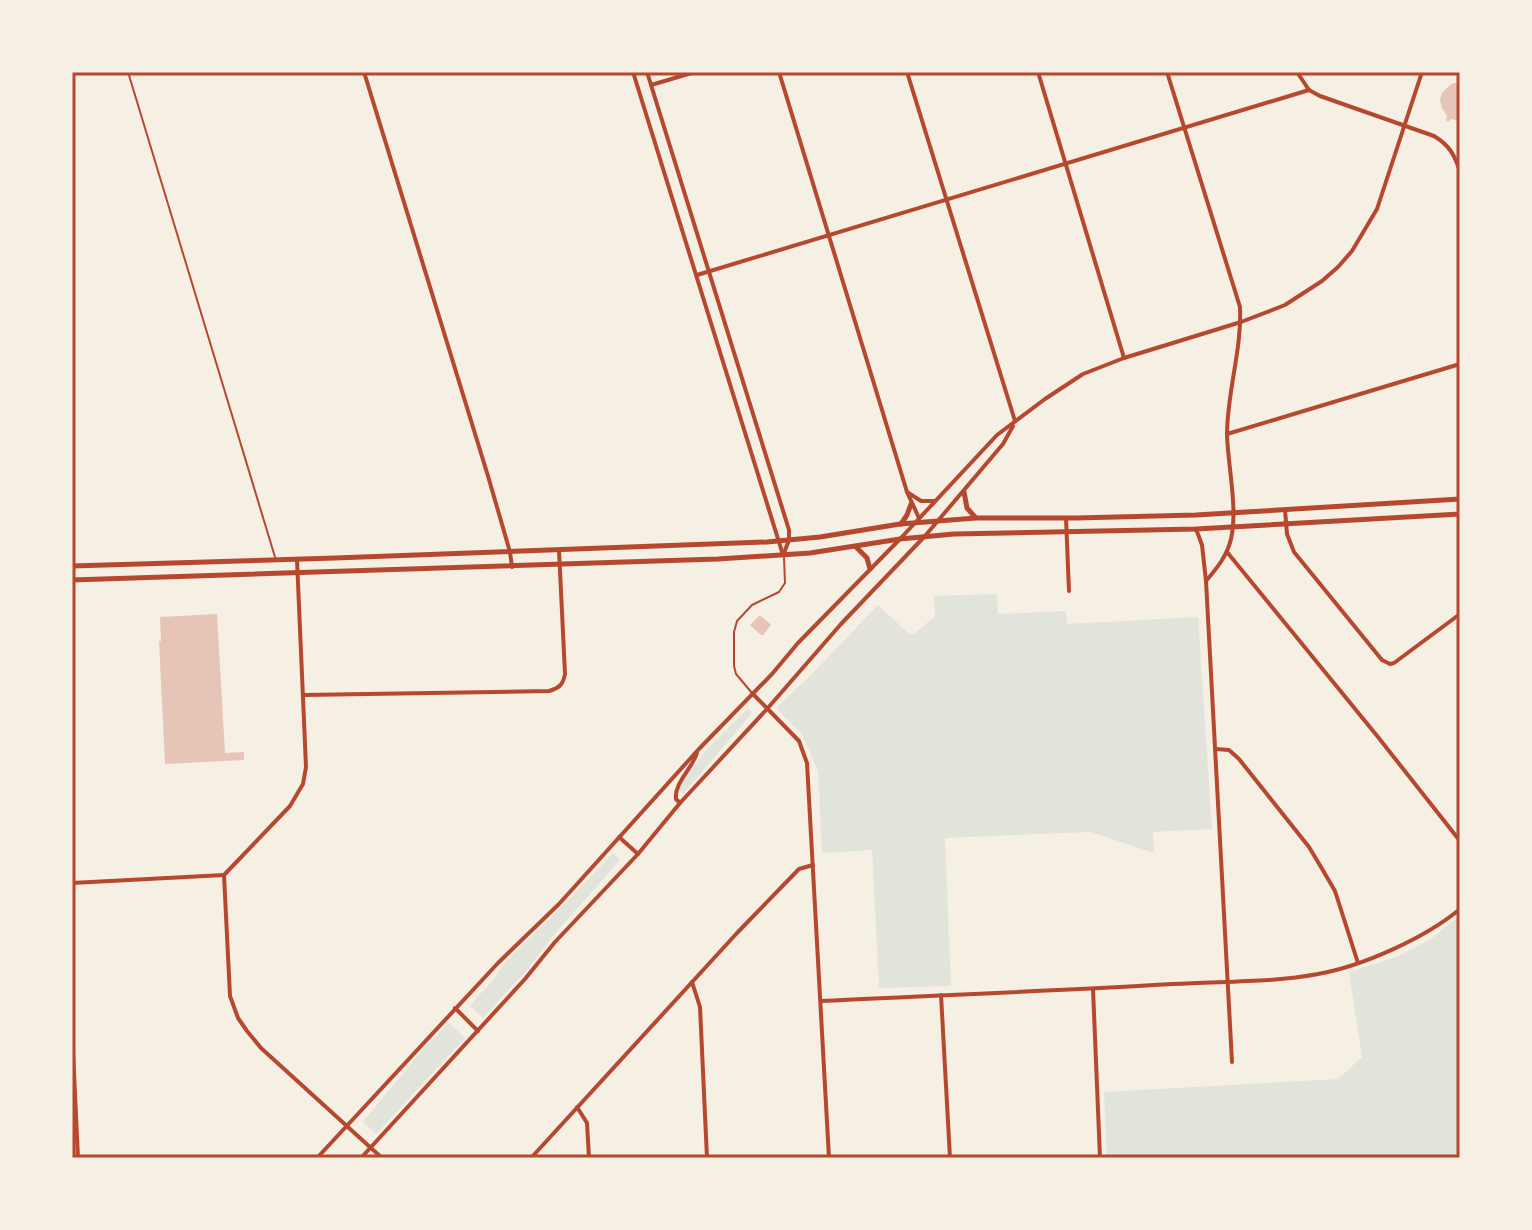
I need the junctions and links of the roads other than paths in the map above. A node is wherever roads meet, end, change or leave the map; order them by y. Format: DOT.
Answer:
graph roads {
  1 [pos="128,72"];
  2 [pos="364,72"];
  3 [pos="633,72"];
  4 [pos="647,72"];
  5 [pos="695,72"];
  6 [pos="779,72"];
  7 [pos="907,72"];
  8 [pos="1038,72"];
  9 [pos="1167,72"];
  10 [pos="1297,72"];
  11 [pos="1422,72"];
  12 [pos="651,85"];
  13 [pos="1309,90"];
  14 [pos="1405,126"];
  15 [pos="1184,128"];
  16 [pos="1067,164"];
  17 [pos="1460,172"];
  18 [pos="946,200"];
  19 [pos="830,236"];
  20 [pos="710,272"];
  21 [pos="697,275"];
  22 [pos="1241,322"];
  23 [pos="1124,358"];
  24 [pos="1460,364"];
  25 [pos="1015,422"];
  26 [pos="1227,434"];
  27 [pos="907,492"];
  28 [pos="964,492"];
  29 [pos="1460,499"];
  30 [pos="937,500"];
  31 [pos="911,504"];
  32 [pos="1285,510"];
  33 [pos="1232,512"];
  34 [pos="1460,514"];
  35 [pos="976,518"];
  36 [pos="1066,518"];
  37 [pos="917,520"];
  38 [pos="939,520"];
  39 [pos="900,524"];
  40 [pos="1286,524"];
  41 [pos="1232,527"];
  42 [pos="1196,529"];
  43 [pos="1066,533"];
  44 [pos="925,536"];
  45 [pos="900,539"];
  46 [pos="789,540"];
  47 [pos="779,541"];
  48 [pos="856,546"];
  49 [pos="559,550"];
  50 [pos="510,552"];
  51 [pos="1227,552"];
  52 [pos="784,555"];
  53 [pos="276,560"];
  54 [pos="297,560"];
  55 [pos="233,562"];
  56 [pos="72,566"];
  57 [pos="560,566"];
  58 [pos="512,567"];
  59 [pos="870,569"];
  60 [pos="298,574"];
  61 [pos="233,576"];
  62 [pos="72,580"];
  63 [pos="1206,581"];
  64 [pos="1069,591"];
  65 [pos="1460,614"];
  66 [pos="753,693"];
  67 [pos="303,695"];
  68 [pos="767,709"];
  69 [pos="1216,749"];
  70 [pos="698,750"];
  71 [pos="680,803"];
  72 [pos="619,837"];
  73 [pos="1460,841"];
  74 [pos="638,854"];
  75 [pos="813,865"];
  76 [pos="224,875"];
  77 [pos="72,883"];
  78 [pos="1460,909"];
  79 [pos="1359,964"];
  80 [pos="1228,981"];
  81 [pos="692,982"];
  82 [pos="1093,989"];
  83 [pos="941,995"];
  84 [pos="821,1001"];
  85 [pos="455,1008"];
  86 [pos="72,1030"];
  87 [pos="478,1031"];
  88 [pos="1232,1062"];
  89 [pos="577,1107"];
  90 [pos="347,1125"];
  91 [pos="371,1147"];
  92 [pos="78,1158"];
  93 [pos="317,1158"];
  94 [pos="361,1158"];
  95 [pos="382,1158"];
  96 [pos="531,1158"];
  97 [pos="589,1158"];
  98 [pos="707,1158"];
  99 [pos="829,1158"];
  100 [pos="950,1158"];
  101 [pos="1100,1158"];
  1 -- 53 [label="lane"];
  2 -- 50 [label="street"];
  3 -- 21 [label="street"];
  4 -- 12 [label="street"];
  5 -- 12 [label="street"];
  6 -- 19 [label="street"];
  7 -- 18 [label="street"];
  8 -- 16 [label="street"];
  9 -- 15 [label="street"];
  10 -- 13 [label="street"];
  11 -- 14 [label="street"];
  12 -- 20 [label="street"];
  13 -- 14 [label="street"];
  13 -- 15 [label="street"];
  14 -- 17 [label="street"];
  14 -- 22 [label="street"];
  15 -- 16 [label="street"];
  15 -- 22 [label="street"];
  16 -- 18 [label="street"];
  16 -- 23 [label="street"];
  18 -- 19 [label="street"];
  18 -- 25 [label="street"];
  19 -- 20 [label="street"];
  19 -- 27 [label="street"];
  20 -- 21 [label="street"];
  20 -- 46 [label="street"];
  21 -- 47 [label="street"];
  22 -- 23 [label="street"];
  22 -- 26 [label="street"];
  23 -- 25 [label="street"];
  24 -- 26 [label="street"];
  25 -- 28 [label="street"];
  25 -- 30 [label="street"];
  26 -- 33 [label="street"];
  27 -- 30 [label="street"];
  27 -- 31 [label="street"];
  28 -- 35 [label="main road"];
  28 -- 38 [label="street"];
  29 -- 32 [label="main road"];
  30 -- 37 [label="street"];
  31 -- 37 [label="street"];
  31 -- 39 [label="main road"];
  32 -- 33 [label="main road"];
  32 -- 40 [label="street"];
  33 -- 36 [label="main road"];
  33 -- 41 [label="street"];
  34 -- 40 [label="main road"];
  35 -- 36 [label="main road"];
  35 -- 38 [label="main road"];
  36 -- 43 [label="street"];
  37 -- 38 [label="main road"];
  37 -- 39 [label="main road"];
  37 -- 45 [label="street"];
  38 -- 44 [label="street"];
  39 -- 46 [label="main road"];
  40 -- 41 [label="main road"];
  40 -- 65 [label="street"];
  41 -- 42 [label="main road"];
  41 -- 51 [label="street"];
  42 -- 43 [label="main road"];
  42 -- 63 [label="street"];
  43 -- 44 [label="main road"];
  43 -- 64 [label="street"];
  44 -- 45 [label="main road"];
  44 -- 68 [label="street"];
  45 -- 48 [label="main road"];
  45 -- 59 [label="street"];
  46 -- 47 [label="main road"];
  46 -- 52 [label="street"];
  47 -- 49 [label="main road"];
  47 -- 52 [label="street"];
  48 -- 52 [label="main road"];
  48 -- 59 [label="main road"];
  49 -- 50 [label="main road"];
  49 -- 57 [label="street"];
  50 -- 54 [label="main road"];
  50 -- 58 [label="street"];
  51 -- 63 [label="street"];
  51 -- 73 [label="street"];
  52 -- 57 [label="main road"];
  52 -- 66 [label="lane"];
  53 -- 54 [label="main road"];
  53 -- 55 [label="main road"];
  54 -- 60 [label="street"];
  55 -- 56 [label="main road"];
  55 -- 61 [label="main road"];
  57 -- 58 [label="main road"];
  57 -- 67 [label="street"];
  58 -- 60 [label="main road"];
  59 -- 66 [label="street"];
  60 -- 61 [label="main road"];
  60 -- 67 [label="street"];
  61 -- 62 [label="main road"];
  63 -- 69 [label="street"];
  66 -- 68 [label="street"];
  66 -- 70 [label="street"];
  67 -- 76 [label="street"];
  68 -- 71 [label="street"];
  68 -- 75 [label="street"];
  69 -- 79 [label="street"];
  69 -- 80 [label="street"];
  70 -- 71 [label="street"];
  70 -- 72 [label="street"];
  71 -- 74 [label="street"];
  72 -- 74 [label="street"];
  72 -- 85 [label="street"];
  74 -- 87 [label="street"];
  75 -- 81 [label="street"];
  75 -- 84 [label="street"];
  76 -- 77 [label="street"];
  76 -- 90 [label="street"];
  78 -- 79 [label="street"];
  79 -- 80 [label="street"];
  80 -- 82 [label="street"];
  80 -- 88 [label="street"];
  81 -- 89 [label="street"];
  81 -- 98 [label="street"];
  82 -- 83 [label="street"];
  82 -- 101 [label="street"];
  83 -- 84 [label="street"];
  83 -- 100 [label="street"];
  84 -- 99 [label="street"];
  85 -- 87 [label="street"];
  85 -- 90 [label="street"];
  86 -- 92 [label="street"];
  87 -- 91 [label="street"];
  89 -- 96 [label="street"];
  89 -- 97 [label="street"];
  90 -- 91 [label="street"];
  90 -- 93 [label="street"];
  91 -- 94 [label="street"];
  91 -- 95 [label="street"];
}
